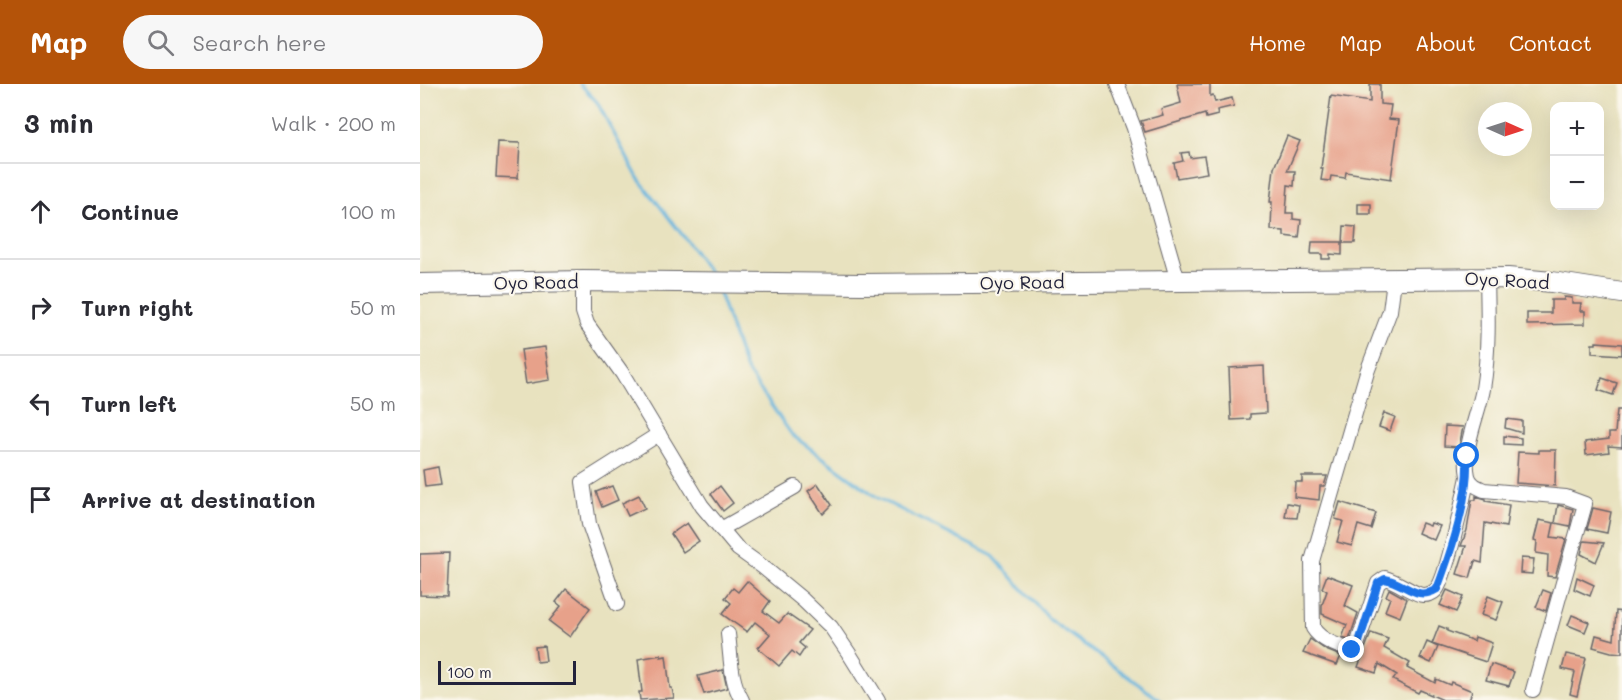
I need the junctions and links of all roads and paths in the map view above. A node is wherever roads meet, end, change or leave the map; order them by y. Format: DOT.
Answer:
graph roads {
  1 [pos="1117,84"];
  2 [pos="1487,278"];
  3 [pos="1394,279"];
  4 [pos="583,281"];
  5 [pos="1178,281"];
  6 [pos="420,284"];
  7 [pos="1622,293"];
  8 [pos="659,434"];
  9 [pos="1468,477"];
  10 [pos="795,487"];
  11 [pos="722,529"];
  12 [pos="617,604"];
  13 [pos="728,634"];
  14 [pos="1533,690"];
  15 [pos="742,700"];
  16 [pos="878,700"];
  1 -- 5 [label="street"];
  2 -- 3 [label="highway, Oyo Road"];
  2 -- 7 [label="highway, Oyo Road"];
  2 -- 9 [label="street"];
  3 -- 5 [label="highway, Oyo Road"];
  3 -- 9 [label="street"];
  4 -- 5 [label="highway, Oyo Road"];
  4 -- 6 [label="highway, Oyo Road"];
  4 -- 8 [label="street"];
  8 -- 11 [label="street"];
  8 -- 12 [label="street"];
  9 -- 14 [label="street"];
  10 -- 11 [label="street"];
  11 -- 16 [label="street"];
  13 -- 15 [label="street"];
}
